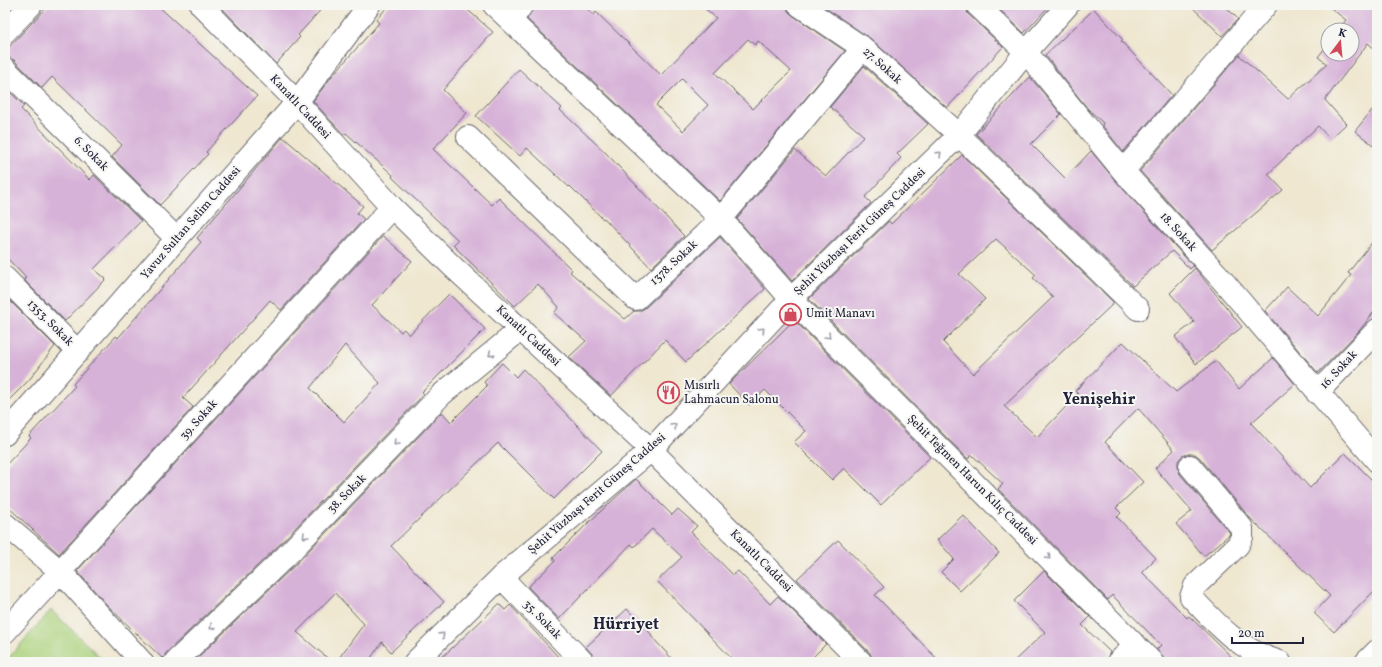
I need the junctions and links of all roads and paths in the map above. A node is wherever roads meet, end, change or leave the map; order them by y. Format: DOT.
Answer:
graph roads {
  1 [pos="31,5"];
  2 [pos="201,5"];
  3 [pos="369,5"];
  4 [pos="494,5"];
  5 [pos="799,5"];
  6 [pos="977,5"];
  7 [pos="1068,5"];
  8 [pos="1266,5"];
  9 [pos="516,13"];
  10 [pos="5,32"];
  11 [pos="863,48"];
  12 [pos="1026,52"];
  13 [pos="5,69"];
  14 [pos="297,102"];
  15 [pos="959,135"];
  16 [pos="468,137"];
  17 [pos="1123,171"];
  18 [pos="392,207"];
  19 [pos="721,219"];
  20 [pos="176,238"];
  21 [pos="5,278"];
  22 [pos="791,299"];
  23 [pos="1138,309"];
  24 [pos="521,329"];
  25 [pos="1377,330"];
  26 [pos="78,352"];
  27 [pos="1317,393"];
  28 [pos="5,434"];
  29 [pos="651,450"];
  30 [pos="1377,461"];
  31 [pos="1190,466"];
  32 [pos="5,524"];
  33 [pos="61,572"];
  34 [pos="501,577"];
  35 [pos="5,632"];
  36 [pos="1136,645"];
  37 [pos="1377,651"];
  38 [pos="142,662"];
  39 [pos="175,662"];
  40 [pos="415,662"];
  41 [pos="583,662"];
  42 [pos="861,662"];
  43 [pos="1118,662"];
  44 [pos="1152,662"];
  45 [pos="1280,662"];
  46 [pos="1366,662"];
  1 -- 10 [label="street"];
  2 -- 14 [label="street, Kanatlı Caddesi"];
  3 -- 14 [label="street, Yavuz Sultan Selim Caddesi"];
  4 -- 9 [label="street"];
  5 -- 11 [label="street, 27. Sokak"];
  6 -- 12 [label="street, 18. Sokak"];
  7 -- 12 [label="street, Şehit Yüzbaşı Ferit Güneş Caddesi"];
  8 -- 17 [label="street"];
  9 -- 19 [label="street"];
  11 -- 15 [label="street, 27. Sokak"];
  11 -- 19 [label="street, 1378. Sokak"];
  12 -- 15 [label="street, Şehit Yüzbaşı Ferit Güneş Caddesi"];
  12 -- 17 [label="street, 18. Sokak"];
  13 -- 20 [label="street, 6. Sokak"];
  14 -- 18 [label="street, Kanatlı Caddesi"];
  14 -- 20 [label="street, Yavuz Sultan Selim Caddesi"];
  22 -- 15 [label="street, Şehit Yüzbaşı Ferit Güneş Caddesi, one-way"];
  15 -- 23 [label="street, 27. Sokak"];
  16 -- 19 [label="street, 1378. Sokak"];
  17 -- 27 [label="street, 18. Sokak"];
  18 -- 24 [label="street, Kanatlı Caddesi"];
  18 -- 33 [label="street, 39. Sokak"];
  19 -- 22 [label="street"];
  20 -- 26 [label="street, Yavuz Sultan Selim Caddesi"];
  21 -- 26 [label="street, 1353. Sokak"];
  29 -- 22 [label="street, Şehit Yüzbaşı Ferit Güneş Caddesi, one-way"];
  22 -- 36 [label="street, Şehit Teğmen Harun Kılıç Caddesi, one-way"];
  24 -- 29 [label="street, Kanatlı Caddesi"];
  24 -- 39 [label="street, 38. Sokak, one-way"];
  25 -- 27 [label="street, 16. Sokak"];
  26 -- 28 [label="street, Yavuz Sultan Selim Caddesi"];
  27 -- 30 [label="street, 18. Sokak"];
  29 -- 34 [label="street, Şehit Yüzbaşı Ferit Güneş Caddesi"];
  29 -- 42 [label="street, Kanatlı Caddesi"];
  31 -- 45 [label="street"];
  32 -- 33 [label="street"];
  33 -- 35 [label="street, 39. Sokak"];
  33 -- 38 [label="street"];
  40 -- 34 [label="street, Şehit Yüzbaşı Ferit Güneş Caddesi, one-way"];
  34 -- 41 [label="street, 35. Sokak"];
  36 -- 43 [label="street"];
  36 -- 44 [label="street, Şehit Teğmen Harun Kılıç Caddesi"];
  37 -- 46 [label="street"];
}
